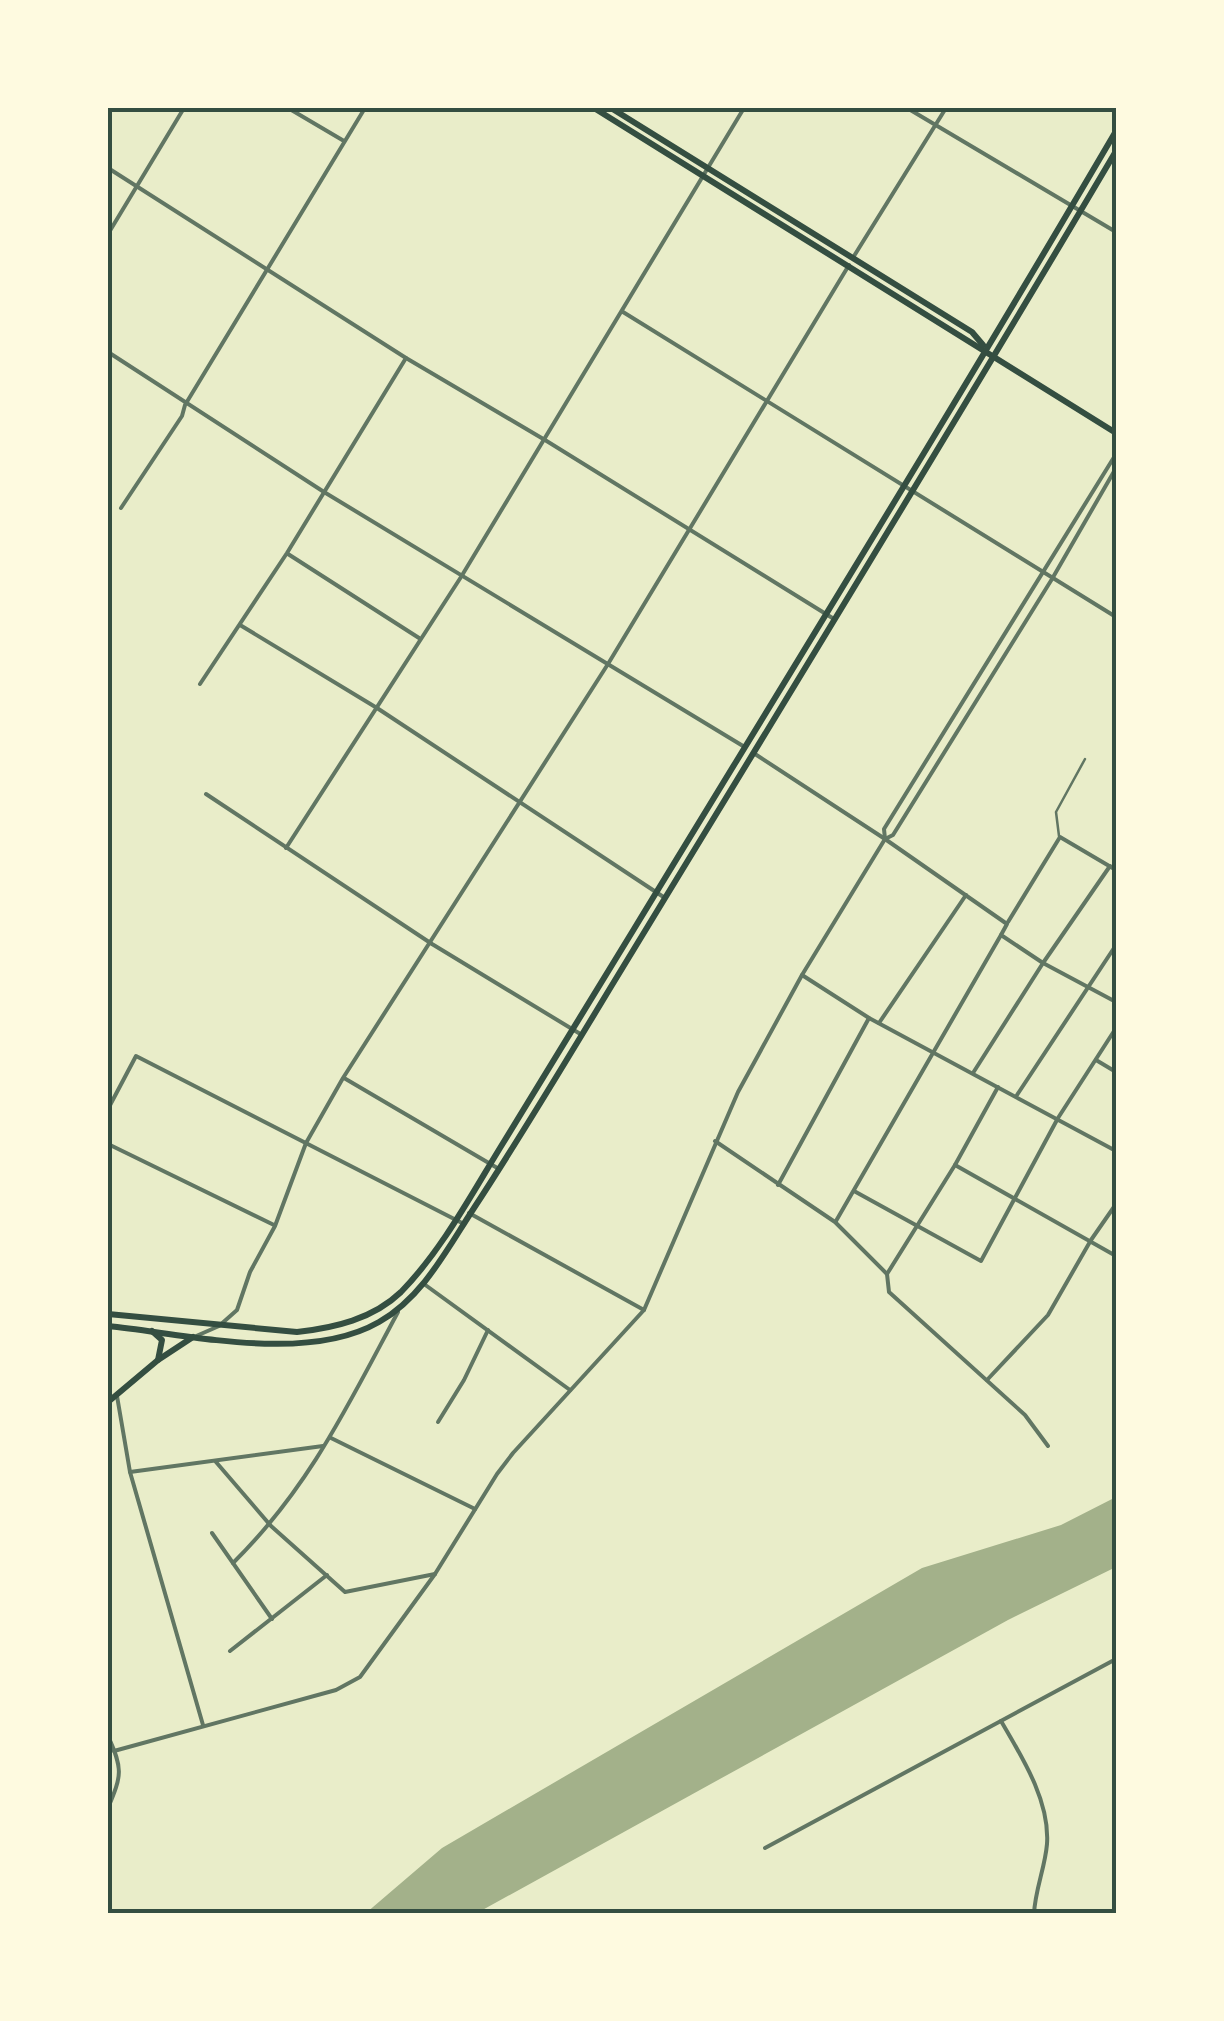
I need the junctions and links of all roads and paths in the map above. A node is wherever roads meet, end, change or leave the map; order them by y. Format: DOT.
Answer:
graph roads {
  1 [pos="184,108"];
  2 [pos="288,108"];
  3 [pos="365,108"];
  4 [pos="594,108"];
  5 [pos="611,108"];
  6 [pos="744,108"];
  7 [pos="907,108"];
  8 [pos="946,108"];
  9 [pos="936,125"];
  10 [pos="1116,132"];
  11 [pos="344,141"];
  12 [pos="668,148"];
  13 [pos="1116,151"];
  14 [pos="108,168"];
  15 [pos="710,168"];
  16 [pos="704,176"];
  17 [pos="138,187"];
  18 [pos="1077,209"];
  19 [pos="1116,232"];
  20 [pos="108,234"];
  21 [pos="850,262"];
  22 [pos="268,272"];
  23 [pos="623,312"];
  24 [pos="987,350"];
  25 [pos="108,352"];
  26 [pos="996,355"];
  27 [pos="406,358"];
  28 [pos="768,400"];
  29 [pos="186,405"];
  30 [pos="1116,433"];
  31 [pos="545,440"];
  32 [pos="1116,454"];
  33 [pos="1116,468"];
  34 [pos="905,485"];
  35 [pos="916,490"];
  36 [pos="324,492"];
  37 [pos="121,508"];
  38 [pos="689,530"];
  39 [pos="287,553"];
  40 [pos="1044,574"];
  41 [pos="461,577"];
  42 [pos="1052,579"];
  43 [pos="827,615"];
  44 [pos="1116,617"];
  45 [pos="836,620"];
  46 [pos="240,625"];
  47 [pos="419,638"];
  48 [pos="608,664"];
  49 [pos="200,684"];
  50 [pos="968,697"];
  51 [pos="977,702"];
  52 [pos="376,708"];
  53 [pos="743,746"];
  54 [pos="751,752"];
  55 [pos="1086,759"];
  56 [pos="206,794"];
  57 [pos="522,802"];
  58 [pos="1060,837"];
  59 [pos="885,838"];
  60 [pos="286,848"];
  61 [pos="1110,866"];
  62 [pos="1116,870"];
  63 [pos="656,892"];
  64 [pos="966,895"];
  65 [pos="666,898"];
  66 [pos="1007,924"];
  67 [pos="1001,935"];
  68 [pos="432,944"];
  69 [pos="1116,945"];
  70 [pos="1043,962"];
  71 [pos="802,975"];
  72 [pos="1089,988"];
  73 [pos="1116,1002"];
  74 [pos="870,1018"];
  75 [pos="879,1023"];
  76 [pos="1116,1028"];
  77 [pos="572,1029"];
  78 [pos="582,1035"];
  79 [pos="932,1052"];
  80 [pos="1096,1060"];
  81 [pos="1116,1072"];
  82 [pos="973,1073"];
  83 [pos="344,1078"];
  84 [pos="998,1086"];
  85 [pos="1017,1095"];
  86 [pos="108,1108"];
  87 [pos="1058,1118"];
  88 [pos="714,1142"];
  89 [pos="306,1143"];
  90 [pos="108,1144"];
  91 [pos="1116,1151"];
  92 [pos="490,1164"];
  93 [pos="956,1165"];
  94 [pos="500,1169"];
  95 [pos="778,1185"];
  96 [pos="854,1191"];
  97 [pos="1014,1198"];
  98 [pos="1116,1204"];
  99 [pos="462,1208"];
  100 [pos="470,1213"];
  101 [pos="460,1222"];
  102 [pos="835,1222"];
  103 [pos="274,1226"];
  104 [pos="918,1226"];
  105 [pos="1091,1240"];
  106 [pos="1116,1256"];
  107 [pos="887,1274"];
  108 [pos="424,1284"];
  109 [pos="400,1308"];
  110 [pos="644,1310"];
  111 [pos="108,1314"];
  112 [pos="108,1326"];
  113 [pos="219,1326"];
  114 [pos="151,1330"];
  115 [pos="488,1330"];
  116 [pos="194,1337"];
  117 [pos="158,1360"];
  118 [pos="986,1381"];
  119 [pos="572,1391"];
  120 [pos="117,1394"];
  121 [pos="108,1402"];
  122 [pos="438,1422"];
  123 [pos="331,1438"];
  124 [pos="327,1445"];
  125 [pos="1048,1446"];
  126 [pos="216,1462"];
  127 [pos="130,1472"];
  128 [pos="474,1509"];
  129 [pos="270,1526"];
  130 [pos="212,1533"];
  131 [pos="233,1563"];
  132 [pos="436,1574"];
  133 [pos="327,1576"];
  134 [pos="272,1620"];
  135 [pos="230,1652"];
  136 [pos="1116,1660"];
  137 [pos="1002,1721"];
  138 [pos="202,1725"];
  139 [pos="108,1736"];
  140 [pos="114,1751"];
  141 [pos="108,1808"];
  142 [pos="764,1848"];
  143 [pos="1034,1914"];
  1 -- 17 [label="street"];
  2 -- 11 [label="street"];
  3 -- 11 [label="street"];
  4 -- 12 [label="main road"];
  5 -- 12 [label="main road"];
  6 -- 15 [label="street"];
  7 -- 9 [label="street"];
  8 -- 9 [label="street"];
  9 -- 18 [label="street"];
  9 -- 21 [label="street"];
  10 -- 18 [label="main road"];
  11 -- 22 [label="street"];
  12 -- 15 [label="main road"];
  12 -- 16 [label="main road"];
  13 -- 18 [label="main road"];
  14 -- 17 [label="street"];
  15 -- 16 [label="street"];
  15 -- 21 [label="main road"];
  16 -- 21 [label="main road"];
  16 -- 23 [label="street"];
  17 -- 20 [label="street"];
  17 -- 22 [label="street"];
  18 -- 19 [label="street"];
  18 -- 24 [label="main road"];
  18 -- 26 [label="main road"];
  21 -- 24 [label="main road"];
  21 -- 28 [label="street"];
  22 -- 27 [label="street"];
  22 -- 29 [label="street"];
  23 -- 28 [label="street"];
  23 -- 31 [label="street"];
  24 -- 26 [label="main road"];
  24 -- 34 [label="main road"];
  25 -- 29 [label="street"];
  26 -- 30 [label="main road"];
  26 -- 35 [label="main road"];
  27 -- 31 [label="street"];
  27 -- 36 [label="street"];
  28 -- 34 [label="street"];
  28 -- 38 [label="street"];
  29 -- 36 [label="street"];
  29 -- 37 [label="street"];
  31 -- 38 [label="street"];
  31 -- 41 [label="street"];
  32 -- 40 [label="street"];
  33 -- 42 [label="street"];
  34 -- 35 [label="street"];
  34 -- 43 [label="main road"];
  35 -- 40 [label="street"];
  35 -- 45 [label="main road"];
  36 -- 39 [label="street"];
  36 -- 41 [label="street"];
  38 -- 43 [label="street"];
  38 -- 48 [label="street"];
  39 -- 46 [label="street"];
  39 -- 47 [label="street"];
  40 -- 42 [label="street"];
  40 -- 50 [label="street"];
  41 -- 47 [label="street"];
  41 -- 48 [label="street"];
  42 -- 44 [label="street"];
  42 -- 51 [label="street"];
  43 -- 45 [label="street"];
  43 -- 53 [label="main road"];
  45 -- 54 [label="main road"];
  46 -- 49 [label="street"];
  46 -- 52 [label="street"];
  47 -- 52 [label="street"];
  48 -- 53 [label="street"];
  48 -- 57 [label="street"];
  50 -- 51 [label="street"];
  50 -- 59 [label="street"];
  51 -- 59 [label="street"];
  52 -- 57 [label="street"];
  52 -- 60 [label="street"];
  53 -- 54 [label="street"];
  53 -- 63 [label="main road"];
  54 -- 59 [label="street"];
  54 -- 65 [label="main road"];
  55 -- 58 [label="lane"];
  56 -- 60 [label="street"];
  57 -- 63 [label="street"];
  57 -- 68 [label="street"];
  58 -- 61 [label="street"];
  58 -- 66 [label="street"];
  59 -- 64 [label="street"];
  59 -- 71 [label="street"];
  60 -- 68 [label="street"];
  61 -- 62 [label="street"];
  61 -- 70 [label="street"];
  63 -- 65 [label="street"];
  63 -- 77 [label="main road"];
  64 -- 66 [label="street"];
  64 -- 75 [label="street"];
  65 -- 78 [label="main road"];
  66 -- 67 [label="street"];
  67 -- 70 [label="street"];
  67 -- 79 [label="street"];
  68 -- 77 [label="street"];
  68 -- 83 [label="street"];
  69 -- 72 [label="street"];
  70 -- 72 [label="street"];
  70 -- 82 [label="street"];
  71 -- 74 [label="street"];
  71 -- 88 [label="street"];
  72 -- 73 [label="street"];
  72 -- 85 [label="street"];
  74 -- 75 [label="street"];
  74 -- 95 [label="street"];
  75 -- 79 [label="street"];
  76 -- 80 [label="street"];
  77 -- 78 [label="street"];
  77 -- 92 [label="main road"];
  78 -- 94 [label="main road"];
  79 -- 82 [label="street"];
  79 -- 96 [label="street"];
  80 -- 81 [label="street"];
  80 -- 87 [label="street"];
  82 -- 84 [label="street"];
  83 -- 89 [label="street"];
  83 -- 92 [label="street"];
  84 -- 85 [label="street"];
  84 -- 93 [label="street"];
  85 -- 87 [label="street"];
  86 -- 89 [label="street"];
  87 -- 91 [label="street"];
  87 -- 97 [label="street"];
  88 -- 95 [label="street"];
  88 -- 110 [label="street"];
  89 -- 101 [label="street"];
  89 -- 103 [label="street"];
  90 -- 103 [label="street"];
  92 -- 94 [label="street"];
  92 -- 99 [label="main road"];
  93 -- 97 [label="street"];
  93 -- 104 [label="street"];
  94 -- 100 [label="main road"];
  95 -- 102 [label="street"];
  96 -- 102 [label="street"];
  96 -- 104 [label="street"];
  97 -- 104 [label="street"];
  97 -- 105 [label="street"];
  98 -- 105 [label="street"];
  99 -- 100 [label="street"];
  99 -- 101 [label="main road"];
  100 -- 101 [label="main road"];
  100 -- 110 [label="street"];
  101 -- 108 [label="main road"];
  101 -- 113 [label="main road"];
  102 -- 107 [label="street"];
  103 -- 113 [label="street"];
  104 -- 107 [label="street"];
  105 -- 106 [label="street"];
  105 -- 118 [label="street"];
  107 -- 118 [label="street"];
  108 -- 109 [label="main road"];
  108 -- 115 [label="street"];
  109 -- 116 [label="main road"];
  109 -- 123 [label="street"];
  110 -- 119 [label="street"];
  111 -- 113 [label="main road"];
  112 -- 114 [label="main road"];
  113 -- 116 [label="street"];
  114 -- 116 [label="main road"];
  114 -- 117 [label="main road"];
  115 -- 119 [label="street"];
  115 -- 122 [label="street"];
  116 -- 117 [label="main road"];
  117 -- 120 [label="main road"];
  118 -- 125 [label="street"];
  119 -- 128 [label="street"];
  120 -- 121 [label="main road"];
  120 -- 127 [label="street"];
  123 -- 124 [label="street"];
  123 -- 128 [label="street"];
  124 -- 126 [label="street"];
  124 -- 129 [label="street"];
  126 -- 127 [label="street"];
  126 -- 129 [label="street"];
  127 -- 138 [label="street"];
  128 -- 132 [label="street"];
  129 -- 131 [label="street"];
  129 -- 133 [label="street"];
  130 -- 131 [label="street"];
  131 -- 134 [label="street"];
  132 -- 133 [label="street"];
  132 -- 138 [label="street"];
  133 -- 134 [label="street"];
  134 -- 135 [label="street"];
  136 -- 137 [label="street"];
  137 -- 142 [label="street"];
  137 -- 143 [label="street"];
  138 -- 140 [label="street"];
  139 -- 140 [label="street"];
  140 -- 141 [label="street"];
}
